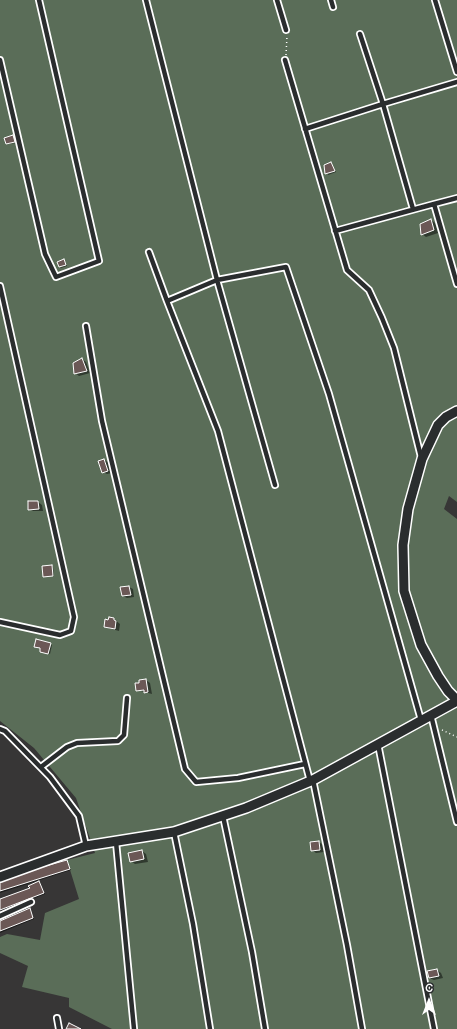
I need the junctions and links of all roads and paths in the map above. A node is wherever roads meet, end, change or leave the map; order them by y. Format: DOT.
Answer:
graph roads {
  1 [pos="39,0"];
  2 [pos="146,0"];
  3 [pos="277,0"];
  4 [pos="331,0"];
  5 [pos="435,0"];
  6 [pos="333,7"];
  7 [pos="286,30"];
  8 [pos="360,34"];
  9 [pos="0,60"];
  10 [pos="285,60"];
  11 [pos="457,72"];
  12 [pos="457,82"];
  13 [pos="383,104"];
  14 [pos="305,129"];
  15 [pos="457,198"];
  16 [pos="434,204"];
  17 [pos="413,209"];
  18 [pos="335,231"];
  19 [pos="149,252"];
  20 [pos="217,280"];
  21 [pos="457,284"];
  22 [pos="0,286"];
  23 [pos="167,301"];
  24 [pos="86,326"];
  25 [pos="457,411"];
  26 [pos="422,459"];
  27 [pos="275,485"];
  28 [pos="0,622"];
  29 [pos="127,698"];
  30 [pos="457,700"];
  31 [pos="431,715"];
  32 [pos="421,720"];
  33 [pos="0,729"];
  34 [pos="378,744"];
  35 [pos="305,764"];
  36 [pos="41,767"];
  37 [pos="312,781"];
  38 [pos="224,816"];
  39 [pos="457,822"];
  40 [pos="174,832"];
  41 [pos="116,842"];
  42 [pos="86,846"];
  43 [pos="0,877"];
  44 [pos="31,902"];
  45 [pos="0,916"];
  46 [pos="57,1018"];
  47 [pos="59,1029"];
  48 [pos="134,1029"];
  49 [pos="210,1029"];
  50 [pos="265,1029"];
  51 [pos="362,1029"];
  52 [pos="434,1029"];
  1 -- 9 [label="lane"];
  2 -- 20 [label="lane"];
  3 -- 7 [label="lane"];
  4 -- 6 [label="lane"];
  5 -- 11 [label="lane"];
  7 -- 10 [label="path"];
  8 -- 13 [label="lane"];
  10 -- 14 [label="lane"];
  12 -- 13 [label="lane"];
  13 -- 14 [label="lane"];
  13 -- 17 [label="lane"];
  14 -- 18 [label="lane"];
  15 -- 16 [label="lane"];
  16 -- 17 [label="lane"];
  16 -- 21 [label="lane"];
  17 -- 18 [label="lane"];
  18 -- 26 [label="lane"];
  19 -- 23 [label="lane"];
  20 -- 23 [label="lane"];
  20 -- 27 [label="lane"];
  20 -- 32 [label="lane"];
  22 -- 28 [label="lane"];
  23 -- 35 [label="lane"];
  24 -- 35 [label="lane"];
  25 -- 26 [label="street"];
  26 -- 30 [label="street"];
  29 -- 36 [label="lane"];
  30 -- 31 [label="street"];
  31 -- 32 [label="street"];
  31 -- 39 [label="lane"];
  32 -- 34 [label="street"];
  33 -- 36 [label="lane"];
  34 -- 37 [label="street"];
  34 -- 52 [label="lane"];
  35 -- 37 [label="lane"];
  36 -- 42 [label="lane"];
  37 -- 38 [label="street"];
  37 -- 51 [label="lane"];
  38 -- 40 [label="street"];
  38 -- 50 [label="lane"];
  40 -- 41 [label="street"];
  40 -- 49 [label="lane"];
  41 -- 42 [label="street"];
  41 -- 48 [label="lane"];
  42 -- 43 [label="street"];
  44 -- 45 [label="lane"];
  46 -- 47 [label="lane"];
}
